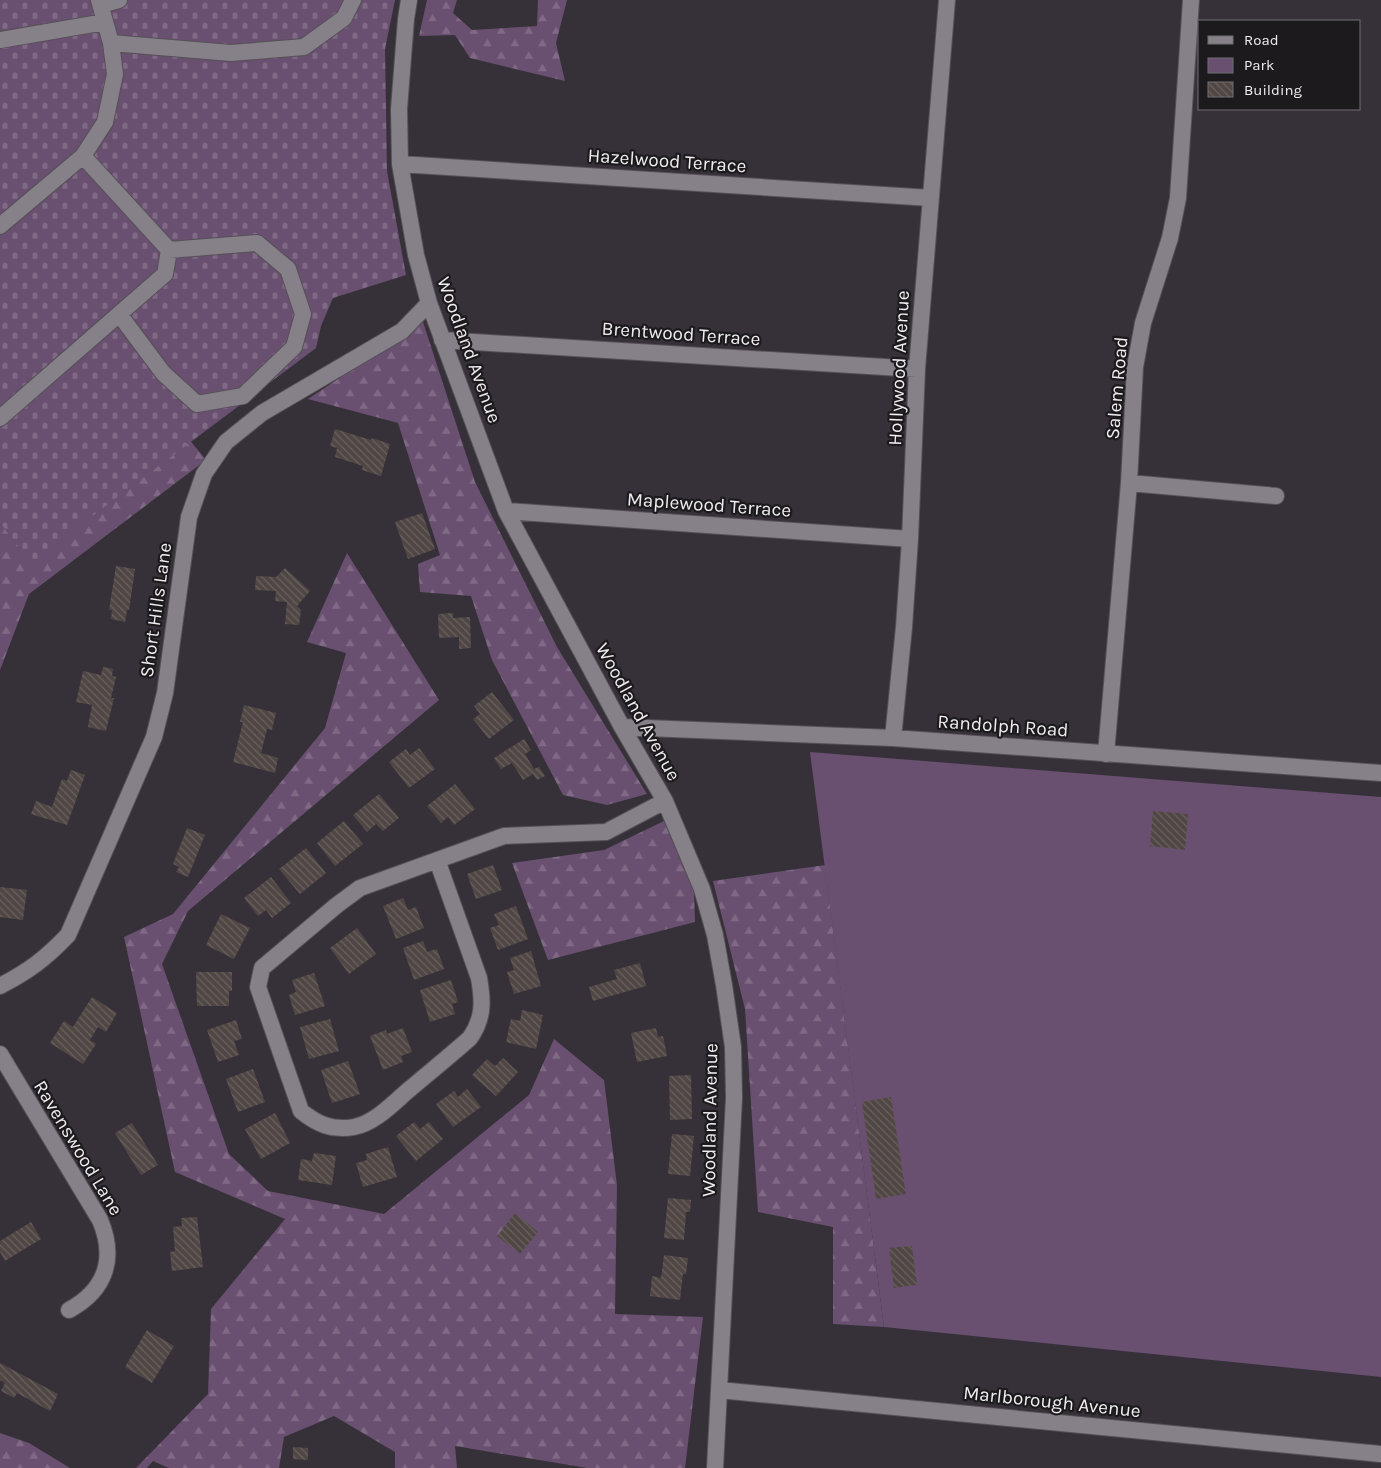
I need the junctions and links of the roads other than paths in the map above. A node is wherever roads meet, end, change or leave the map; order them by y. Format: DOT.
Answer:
graph roads {
  1 [pos="119,0"];
  2 [pos="353,0"];
  3 [pos="409,0"];
  4 [pos="947,0"];
  5 [pos="1191,0"];
  6 [pos="100,2"];
  7 [pos="105,22"];
  8 [pos="0,40"];
  9 [pos="111,43"];
  10 [pos="83,156"];
  11 [pos="400,164"];
  12 [pos="931,198"];
  13 [pos="0,226"];
  14 [pos="169,250"];
  15 [pos="428,303"];
  16 [pos="118,314"];
  17 [pos="442,340"];
  18 [pos="917,369"];
  19 [pos="0,418"];
  20 [pos="1129,483"];
  21 [pos="1276,496"];
  22 [pos="506,511"];
  23 [pos="910,539"];
  24 [pos="622,727"];
  25 [pos="893,738"];
  26 [pos="1106,754"];
  27 [pos="1381,773"];
  28 [pos="665,801"];
  29 [pos="436,860"];
  30 [pos="0,986"];
  31 [pos="0,1054"];
  32 [pos="69,1310"];
  33 [pos="719,1390"];
  34 [pos="1381,1454"];
  35 [pos="715,1468"];
  1 -- 6 [label="street"];
  2 -- 9 [label="street"];
  3 -- 11 [label="street, Woodland Avenue"];
  4 -- 12 [label="street, Hollywood Avenue"];
  5 -- 20 [label="street, Salem Road"];
  6 -- 7 [label="street"];
  7 -- 8 [label="street"];
  7 -- 9 [label="street"];
  9 -- 10 [label="street"];
  10 -- 13 [label="street"];
  10 -- 14 [label="street"];
  11 -- 12 [label="street, Hazelwood Terrace"];
  11 -- 15 [label="street, Woodland Avenue"];
  12 -- 18 [label="street, Hollywood Avenue"];
  14 -- 16 [label="street"];
  14 -- 16 [label="street"];
  15 -- 17 [label="street, Woodland Avenue"];
  15 -- 30 [label="street, Short Hills Lane"];
  16 -- 19 [label="street"];
  17 -- 18 [label="street, Brentwood Terrace"];
  17 -- 22 [label="street, Woodland Avenue"];
  18 -- 23 [label="street, Hollywood Avenue"];
  20 -- 21 [label="street"];
  20 -- 26 [label="street, Salem Road"];
  22 -- 23 [label="street, Maplewood Terrace"];
  22 -- 24 [label="street, Woodland Avenue"];
  23 -- 25 [label="street, Hollywood Avenue"];
  24 -- 25 [label="street, Randolph Road"];
  24 -- 28 [label="street, Woodland Avenue"];
  25 -- 26 [label="street, Randolph Road"];
  26 -- 27 [label="street, Randolph Road"];
  28 -- 29 [label="street"];
  28 -- 33 [label="street, Woodland Avenue"];
  29 -- 29 [label="street"];
  31 -- 32 [label="street, Ravenswood Lane"];
  33 -- 34 [label="street, Marlborough Avenue"];
  33 -- 35 [label="street, Woodland Avenue"];
}
